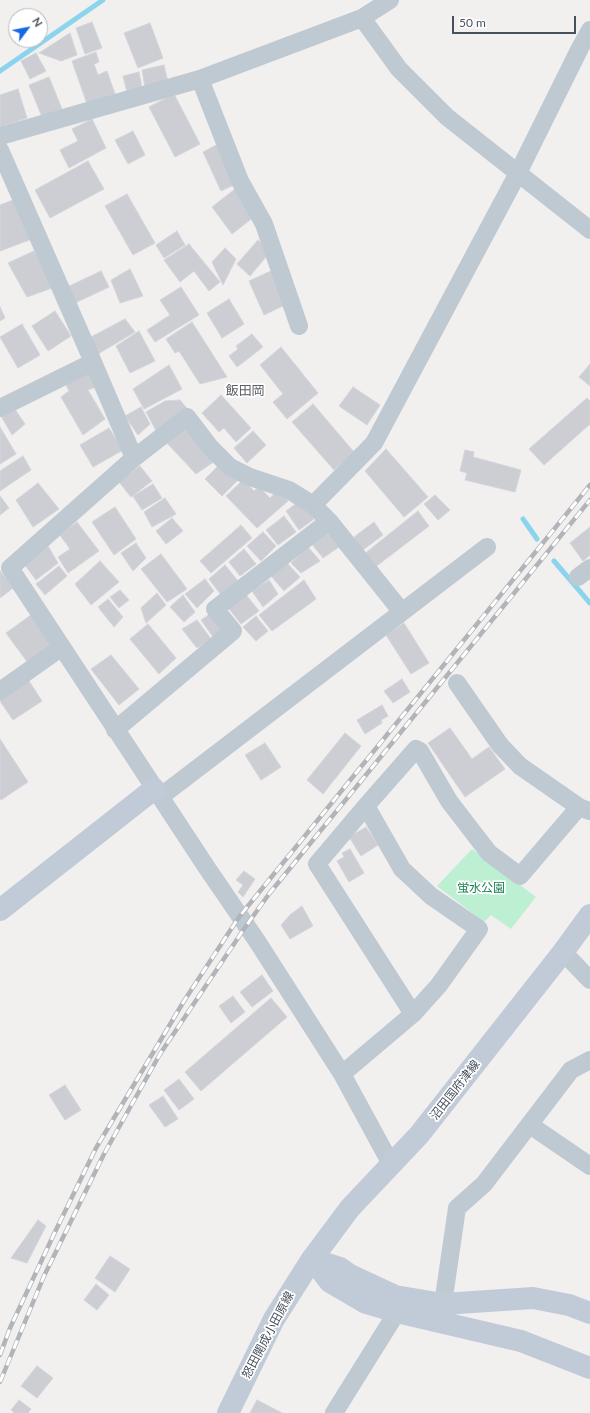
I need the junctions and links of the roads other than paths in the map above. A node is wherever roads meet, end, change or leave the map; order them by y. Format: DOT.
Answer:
graph roads {
  1 [pos="390,0"];
  2 [pos="362,18"];
  3 [pos="590,30"];
  4 [pos="200,79"];
  5 [pos="0,136"];
  6 [pos="0,150"];
  7 [pos="518,173"];
  8 [pos="590,230"];
  9 [pos="299,326"];
  10 [pos="93,362"];
  11 [pos="0,408"];
  12 [pos="134,458"];
  13 [pos="313,505"];
  14 [pos="329,521"];
  15 [pos="487,547"];
  16 [pos="402,612"];
  17 [pos="62,647"];
  18 [pos="457,684"];
  19 [pos="0,691"];
  20 [pos="115,730"];
  21 [pos="157,793"];
  22 [pos="366,806"];
  23 [pos="584,809"];
  24 [pos="0,910"];
  25 [pos="590,915"];
  26 [pos="563,952"];
  27 [pos="590,980"];
  28 [pos="413,1014"];
  29 [pos="590,1060"];
  30 [pos="342,1074"];
  31 [pos="530,1125"];
  32 [pos="391,1164"];
  33 [pos="590,1166"];
  34 [pos="312,1259"];
  35 [pos="443,1304"];
  36 [pos="397,1312"];
  37 [pos="590,1313"];
  38 [pos="590,1368"];
  39 [pos="228,1413"];
  40 [pos="334,1413"];
  1 -- 2 [label="street"];
  2 -- 4 [label="street"];
  2 -- 7 [label="street"];
  3 -- 7 [label="street"];
  4 -- 5 [label="street"];
  4 -- 9 [label="street"];
  6 -- 10 [label="street"];
  7 -- 8 [label="street"];
  7 -- 13 [label="street"];
  10 -- 11 [label="street"];
  10 -- 12 [label="street"];
  12 -- 13 [label="street"];
  12 -- 17 [label="street"];
  13 -- 14 [label="street"];
  14 -- 16 [label="street"];
  14 -- 20 [label="street"];
  15 -- 16 [label="street"];
  16 -- 21 [label="street"];
  17 -- 19 [label="street"];
  17 -- 20 [label="street"];
  18 -- 23 [label="street"];
  20 -- 21 [label="street"];
  21 -- 24 [label="main road"];
  21 -- 30 [label="street"];
  22 -- 23 [label="street"];
  22 -- 28 [label="street"];
  22 -- 28 [label="street"];
  25 -- 26 [label="main road, 沼田国府津線"];
  26 -- 27 [label="street"];
  26 -- 32 [label="main road, 沼田国府津線"];
  28 -- 30 [label="street"];
  29 -- 31 [label="street"];
  30 -- 32 [label="street"];
  31 -- 33 [label="street"];
  31 -- 35 [label="street"];
  32 -- 34 [label="main road, 沼田国府津線"];
  34 -- 35 [label="main road"];
  34 -- 36 [label="main road"];
  34 -- 39 [label="main road, 怒田開成小田原線"];
  35 -- 37 [label="main road"];
  36 -- 38 [label="main road"];
  36 -- 40 [label="street"];
}
